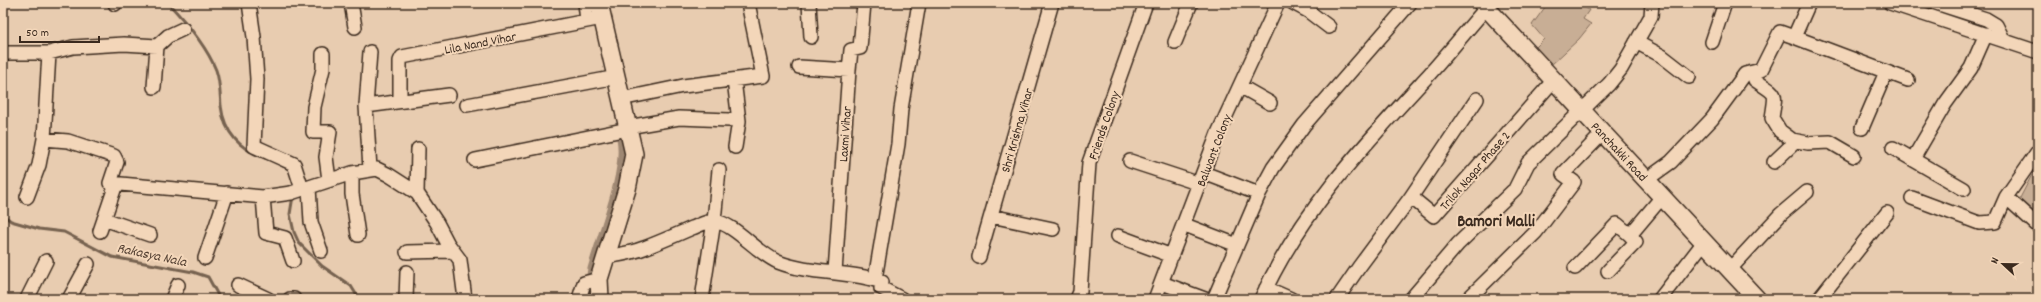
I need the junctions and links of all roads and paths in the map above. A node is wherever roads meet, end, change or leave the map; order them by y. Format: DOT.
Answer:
graph roads {
  1 [pos="249,3"];
  2 [pos="351,3"];
  3 [pos="585,3"];
  4 [pos="748,3"];
  5 [pos="809,3"];
  6 [pos="864,3"];
  7 [pos="919,3"];
  8 [pos="1052,3"];
  9 [pos="1146,3"];
  10 [pos="1191,3"];
  11 [pos="1278,3"];
  12 [pos="1293,3"];
  13 [pos="1410,3"];
  14 [pos="1652,3"];
  15 [pos="1725,3"];
  16 [pos="1809,3"];
  17 [pos="1890,3"];
  18 [pos="1936,3"];
  19 [pos="1484,5"];
  20 [pos="595,16"];
  21 [pos="356,27"];
  22 [pos="1329,27"];
  23 [pos="183,29"];
  24 [pos="1986,34"];
  25 [pos="811,37"];
  26 [pos="1794,37"];
  27 [pos="2003,40"];
  28 [pos="1175,42"];
  29 [pos="1636,42"];
  30 [pos="1712,42"];
  31 [pos="157,46"];
  32 [pos="370,52"];
  33 [pos="2038,52"];
  34 [pos="3,53"];
  35 [pos="49,53"];
  36 [pos="322,54"];
  37 [pos="799,67"];
  38 [pos="849,70"];
  39 [pos="1886,72"];
  40 [pos="1753,73"];
  41 [pos="1689,77"];
  42 [pos="611,79"];
  43 [pos="734,80"];
  44 [pos="1554,80"];
  45 [pos="1908,80"];
  46 [pos="154,86"];
  47 [pos="1240,86"];
  48 [pos="449,95"];
  49 [pos="621,99"];
  50 [pos="1477,99"];
  51 [pos="400,101"];
  52 [pos="1270,104"];
  53 [pos="467,105"];
  54 [pos="366,106"];
  55 [pos="1581,110"];
  56 [pos="729,120"];
  57 [pos="1862,128"];
  58 [pos="624,129"];
  59 [pos="1603,134"];
  60 [pos="44,139"];
  61 [pos="1795,142"];
  62 [pos="735,147"];
  63 [pos="1894,148"];
  64 [pos="418,149"];
  65 [pos="2038,151"];
  66 [pos="1854,156"];
  67 [pos="1913,159"];
  68 [pos="475,160"];
  69 [pos="1130,161"];
  70 [pos="1774,162"];
  71 [pos="370,169"];
  72 [pos="719,170"];
  73 [pos="352,173"];
  74 [pos="1202,178"];
  75 [pos="329,180"];
  76 [pos="1646,180"];
  77 [pos="116,184"];
  78 [pos="1964,188"];
  79 [pos="300,190"];
  80 [pos="1807,192"];
  81 [pos="417,193"];
  82 [pos="227,194"];
  83 [pos="1259,194"];
  84 [pos="27,197"];
  85 [pos="1411,197"];
  86 [pos="1662,197"];
  87 [pos="2006,197"];
  88 [pos="263,198"];
  89 [pos="1912,198"];
  90 [pos="1887,213"];
  91 [pos="991,216"];
  92 [pos="714,221"];
  93 [pos="1185,225"];
  94 [pos="2038,226"];
  95 [pos="1053,229"];
  96 [pos="150,235"];
  97 [pos="358,235"];
  98 [pos="1630,235"];
  99 [pos="1118,236"];
  100 [pos="1704,242"];
  101 [pos="1237,246"];
  102 [pos="321,251"];
  103 [pos="452,251"];
  104 [pos="407,252"];
  105 [pos="1172,256"];
  106 [pos="979,257"];
  107 [pos="206,258"];
  108 [pos="606,258"];
  109 [pos="46,261"];
  110 [pos="293,261"];
  111 [pos="88,264"];
  112 [pos="1575,268"];
  113 [pos="1730,270"];
  114 [pos="1608,271"];
  115 [pos="407,272"];
  116 [pos="835,272"];
  117 [pos="875,279"];
  118 [pos="593,280"];
  119 [pos="1162,283"];
  120 [pos="178,285"];
  121 [pos="238,285"];
  122 [pos="1264,293"];
  123 [pos="1752,297"];
  124 [pos="27,299"];
  125 [pos="69,299"];
  126 [pos="172,299"];
  127 [pos="268,299"];
  128 [pos="290,299"];
  129 [pos="294,299"];
  130 [pos="406,299"];
  131 [pos="465,299"];
  132 [pos="579,299"];
  133 [pos="600,299"];
  134 [pos="702,299"];
  135 [pos="902,299"];
  136 [pos="1077,299"];
  137 [pos="1155,299"];
  138 [pos="1205,299"];
  139 [pos="1214,299"];
  140 [pos="1291,299"];
  141 [pos="1337,299"];
  142 [pos="1411,299"];
  143 [pos="1468,299"];
  144 [pos="1660,299"];
  145 [pos="1819,299"];
  1 -- 79 [label="street"];
  2 -- 21 [label="street"];
  3 -- 20 [label="street"];
  4 -- 43 [label="street"];
  5 -- 25 [label="street"];
  6 -- 38 [label="street, Laxmi Vihar"];
  7 -- 117 [label="street"];
  8 -- 91 [label="street, Shri Krishna Vihar"];
  9 -- 136 [label="street, Friends Colony"];
  10 -- 28 [label="street"];
  11 -- 47 [label="street, Balwant Colony"];
  12 -- 22 [label="street"];
  13 -- 83 [label="street"];
  14 -- 29 [label="street"];
  15 -- 30 [label="street"];
  16 -- 26 [label="street"];
  17 -- 24 [label="street"];
  18 -- 27 [label="street"];
  19 -- 44 [label="main road, Panchakki Road"];
  19 -- 122 [label="street"];
  20 -- 42 [label="main road"];
  20 -- 51 [label="street, Lila Nand Vihar"];
  23 -- 31 [label="street"];
  24 -- 27 [label="street"];
  24 -- 67 [label="street"];
  26 -- 39 [label="street"];
  26 -- 40 [label="street"];
  27 -- 33 [label="street"];
  29 -- 41 [label="street"];
  29 -- 55 [label="street"];
  31 -- 35 [label="street"];
  31 -- 46 [label="street"];
  32 -- 54 [label="street"];
  34 -- 35 [label="street"];
  35 -- 60 [label="street"];
  36 -- 75 [label="street"];
  37 -- 38 [label="street"];
  38 -- 116 [label="street, Laxmi Vihar"];
  39 -- 45 [label="street"];
  39 -- 57 [label="street"];
  40 -- 61 [label="street"];
  40 -- 76 [label="street"];
  42 -- 49 [label="main road"];
  42 -- 53 [label="street"];
  43 -- 49 [label="street"];
  43 -- 62 [label="street"];
  44 -- 55 [label="main road, Panchakki Road"];
  44 -- 85 [label="street, Trilok Nagar Phase 2"];
  47 -- 52 [label="street"];
  47 -- 74 [label="street, Balwant Colony"];
  48 -- 51 [label="street"];
  49 -- 58 [label="main road"];
  50 -- 85 [label="street"];
  51 -- 54 [label="street"];
  54 -- 71 [label="street"];
  55 -- 59 [label="main road, Panchakki Road"];
  55 -- 142 [label="street"];
  56 -- 58 [label="street"];
  58 -- 68 [label="street"];
  58 -- 108 [label="main road"];
  59 -- 76 [label="main road, Panchakki Road"];
  59 -- 143 [label="street"];
  60 -- 77 [label="street"];
  60 -- 84 [label="street"];
  61 -- 66 [label="street"];
  61 -- 70 [label="street"];
  63 -- 67 [label="street"];
  64 -- 81 [label="street"];
  65 -- 87 [label="street"];
  67 -- 78 [label="street"];
  69 -- 74 [label="street"];
  71 -- 73 [label="street"];
  71 -- 81 [label="street"];
  72 -- 92 [label="street"];
  73 -- 75 [label="street"];
  73 -- 97 [label="street"];
  74 -- 83 [label="street"];
  74 -- 93 [label="street, Balwant Colony"];
  75 -- 79 [label="street"];
  76 -- 86 [label="main road, Panchakki Road"];
  77 -- 82 [label="street"];
  77 -- 96 [label="street"];
  79 -- 88 [label="street"];
  79 -- 102 [label="street"];
  80 -- 113 [label="street"];
  81 -- 103 [label="street"];
  82 -- 88 [label="street"];
  82 -- 107 [label="street"];
  83 -- 101 [label="street"];
  85 -- 141 [label="street"];
  86 -- 98 [label="street"];
  86 -- 100 [label="main road, Panchakki Road"];
  87 -- 89 [label="street"];
  87 -- 94 [label="street"];
  88 -- 110 [label="street"];
  90 -- 145 [label="street"];
  91 -- 95 [label="street"];
  91 -- 106 [label="street, Shri Krishna Vihar"];
  92 -- 108 [label="street"];
  92 -- 116 [label="street"];
  92 -- 134 [label="street"];
  93 -- 101 [label="street"];
  93 -- 105 [label="street, Balwant Colony"];
  98 -- 112 [label="street"];
  98 -- 114 [label="street"];
  99 -- 105 [label="street"];
  100 -- 113 [label="main road, Panchakki Road"];
  100 -- 144 [label="street"];
  101 -- 139 [label="street"];
  103 -- 104 [label="street"];
  103 -- 131 [label="street"];
  105 -- 119 [label="street, Balwant Colony"];
  108 -- 118 [label="main road"];
  109 -- 124 [label="street"];
  111 -- 125 [label="street"];
  113 -- 123 [label="main road, Panchakki Road"];
  115 -- 130 [label="street"];
  116 -- 117 [label="street"];
  117 -- 135 [label="street"];
  118 -- 132 [label="street"];
  118 -- 133 [label="main road"];
  119 -- 137 [label="street, Balwant Colony"];
  119 -- 138 [label="street"];
  120 -- 126 [label="street"];
  121 -- 127 [label="street"];
  122 -- 140 [label="street"];
  128 -- 129 [label="street"];
}
